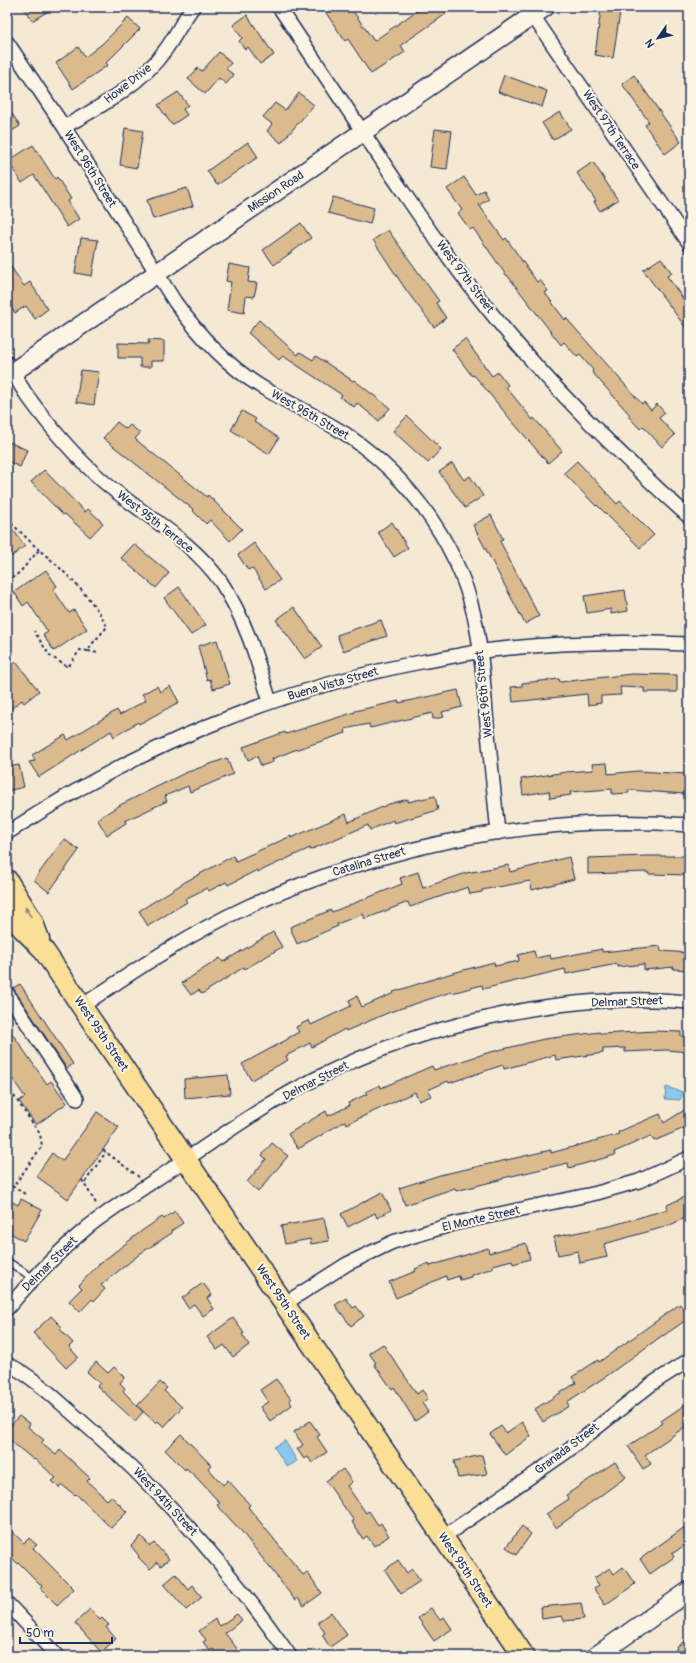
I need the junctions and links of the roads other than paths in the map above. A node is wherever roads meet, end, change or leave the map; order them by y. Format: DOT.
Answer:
graph roads {
  1 [pos="193,7"];
  2 [pos="279,7"];
  3 [pos="539,11"];
  4 [pos="7,42"];
  5 [pos="64,127"];
  6 [pos="363,132"];
  7 [pos="689,243"];
  8 [pos="156,274"];
  9 [pos="9,370"];
  10 [pos="689,517"];
  11 [pos="689,644"];
  12 [pos="480,652"];
  13 [pos="270,702"];
  14 [pos="689,825"];
  15 [pos="7,833"];
  16 [pos="498,833"];
  17 [pos="7,880"];
  18 [pos="7,909"];
  19 [pos="42,948"];
  20 [pos="7,993"];
  21 [pos="689,1002"];
  22 [pos="82,1006"];
  23 [pos="77,1099"];
  24 [pos="689,1158"];
  25 [pos="186,1160"];
  26 [pos="7,1261"];
  27 [pos="33,1278"];
  28 [pos="284,1304"];
  29 [pos="7,1309"];
  30 [pos="7,1355"];
  31 [pos="689,1360"];
  32 [pos="12,1366"];
  33 [pos="443,1538"];
  34 [pos="689,1591"];
  35 [pos="7,1603"];
  36 [pos="57,1656"];
  37 [pos="290,1656"];
  38 [pos="524,1656"];
  39 [pos="596,1656"];
  1 -- 5 [label="street, Howe Drive"];
  2 -- 6 [label="street, West 97th Street"];
  3 -- 6 [label="main road, Mission Road"];
  3 -- 7 [label="street, West 97th Terrace"];
  4 -- 5 [label="street, West 96th Street"];
  5 -- 8 [label="street, West 96th Street"];
  6 -- 8 [label="main road, Mission Road"];
  6 -- 10 [label="street, West 97th Street"];
  8 -- 9 [label="main road, Mission Road"];
  8 -- 12 [label="street, West 96th Street"];
  9 -- 13 [label="street, West 95th Terrace"];
  11 -- 12 [label="street, Buena Vista Street"];
  12 -- 13 [label="street, Buena Vista Street"];
  12 -- 16 [label="street, West 96th Street"];
  13 -- 15 [label="street, Buena Vista Street"];
  14 -- 16 [label="street, Catalina Street"];
  16 -- 22 [label="street, Catalina Street"];
  19 -- 17 [label="main road, West 95th Street, one-way"];
  18 -- 19 [label="main road, West 95th Street"];
  19 -- 22 [label="main road, West 95th Street"];
  20 -- 23 [label="street"];
  21 -- 25 [label="street, Delmar Street"];
  22 -- 25 [label="main road, West 95th Street"];
  24 -- 28 [label="street, El Monte Street"];
  25 -- 27 [label="street, Delmar Street"];
  25 -- 28 [label="main road, West 95th Street"];
  26 -- 27 [label="lane"];
  27 -- 29 [label="street, Delmar Street"];
  28 -- 33 [label="main road, West 95th Street"];
  30 -- 32 [label="street, West 94th Street"];
  31 -- 33 [label="street, Granada Street"];
  32 -- 37 [label="street, West 94th Street"];
  33 -- 38 [label="main road, West 95th Street"];
  34 -- 39 [label="main road"];
  35 -- 36 [label="street"];
}
